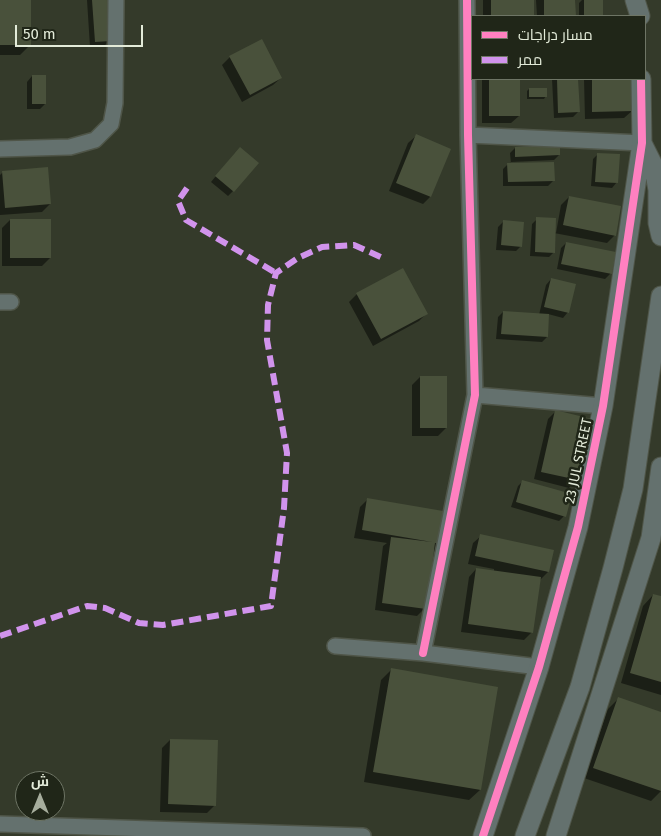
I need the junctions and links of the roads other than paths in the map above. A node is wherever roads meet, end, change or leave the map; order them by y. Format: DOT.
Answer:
graph roads {
  1 [pos="116,0"];
  2 [pos="468,0"];
  3 [pos="635,0"];
  4 [pos="640,15"];
  5 [pos="641,80"];
  6 [pos="468,135"];
  7 [pos="642,143"];
  8 [pos="0,149"];
  9 [pos="661,236"];
  10 [pos="661,296"];
  11 [pos="476,395"];
  12 [pos="603,406"];
  13 [pos="661,467"];
  14 [pos="656,538"];
  15 [pos="335,646"];
  16 [pos="423,653"];
  17 [pos="539,667"];
  18 [pos="0,824"];
  19 [pos="109,832"];
  20 [pos="363,836"];
  21 [pos="483,836"];
  22 [pos="525,836"];
  23 [pos="556,836"];
  1 -- 8 [label="street"];
  2 -- 6 [label="street"];
  3 -- 4 [label="street"];
  5 -- 7 [label="street, 23 JUL STREET"];
  6 -- 7 [label="street"];
  6 -- 11 [label="street"];
  7 -- 9 [label="street"];
  7 -- 12 [label="street, 23 JUL STREET"];
  10 -- 22 [label="street"];
  11 -- 12 [label="street"];
  11 -- 16 [label="street"];
  12 -- 17 [label="street, 23 JUL STREET"];
  13 -- 14 [label="street"];
  14 -- 23 [label="street"];
  15 -- 16 [label="street"];
  16 -- 17 [label="street"];
  17 -- 21 [label="street, 23 JUL STREET"];
  18 -- 19 [label="street"];
  19 -- 20 [label="street"];
}
